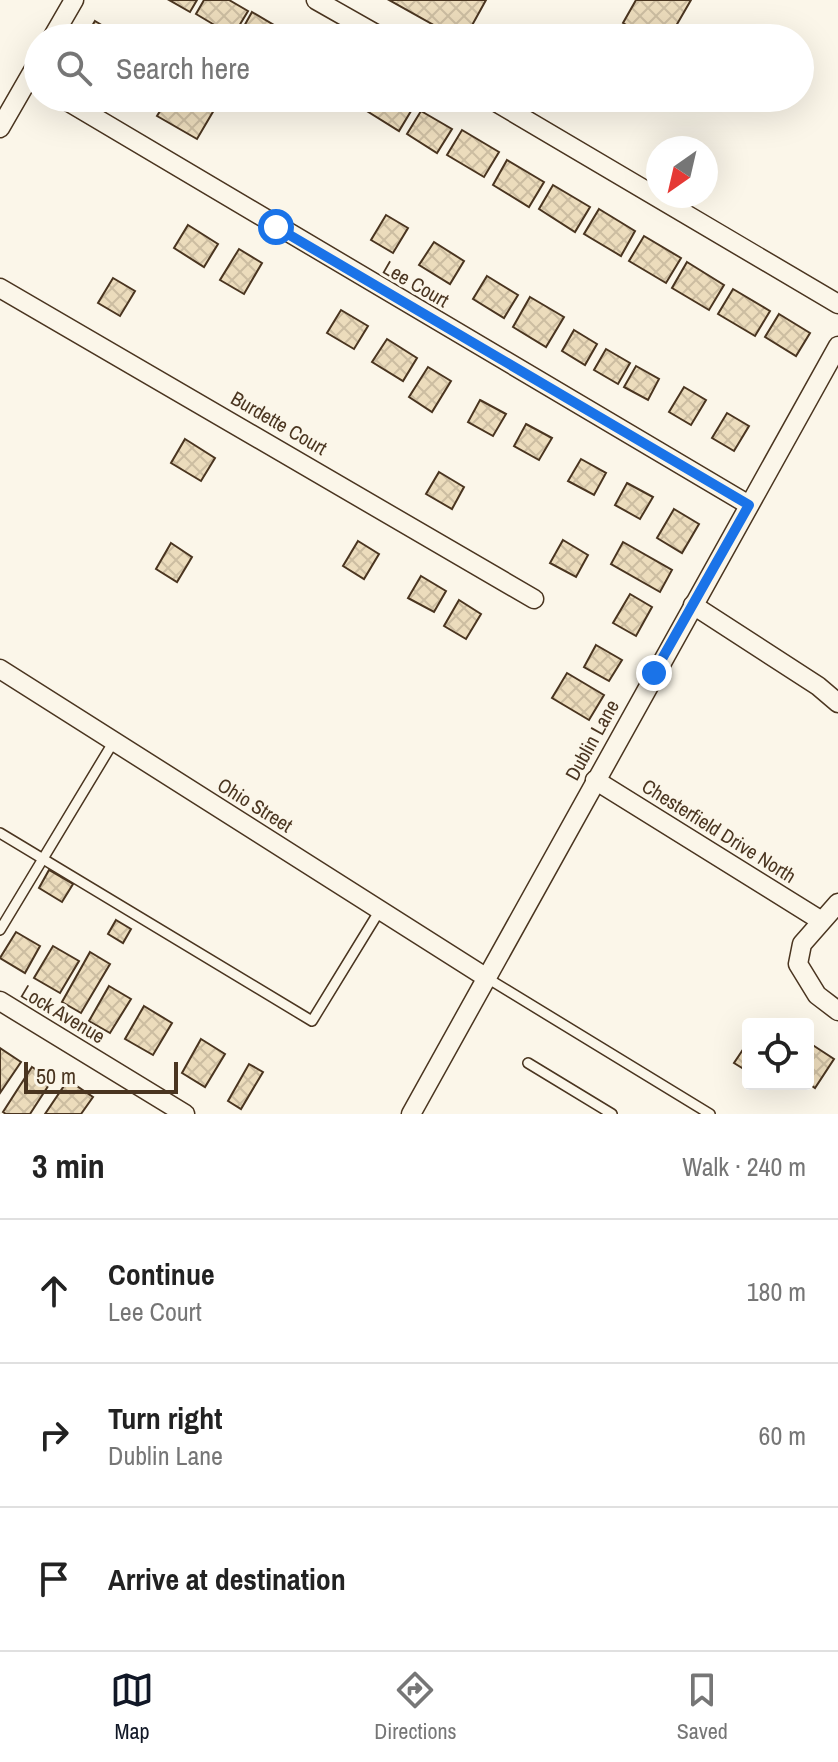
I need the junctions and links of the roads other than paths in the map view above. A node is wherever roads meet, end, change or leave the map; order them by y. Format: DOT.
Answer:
graph roads {
  1 [pos="74,0"];
  2 [pos="316,0"];
  3 [pos="60,24"];
  4 [pos="358,24"];
  5 [pos="24,91"];
  6 [pos="86,112"];
  7 [pos="513,112"];
  8 [pos="0,128"];
  9 [pos="0,288"];
  10 [pos="838,304"];
  11 [pos="838,346"];
  12 [pos="749,505"];
  13 [pos="534,599"];
  14 [pos="693,605"];
  15 [pos="0,669"];
  16 [pos="838,703"];
  17 [pos="114,741"];
  18 [pos="595,780"];
  19 [pos="0,833"];
  20 [pos="43,859"];
  21 [pos="838,903"];
  22 [pos="380,910"];
  23 [pos="820,920"];
  24 [pos="0,930"];
  25 [pos="487,978"];
  26 [pos="0,1001"];
  27 [pos="838,1011"];
  28 [pos="528,1063"];
  29 [pos="185,1114"];
  30 [pos="411,1114"];
  31 [pos="612,1114"];
  32 [pos="710,1114"];
  1 -- 3 [label="street"];
  2 -- 4 [label="street"];
  5 -- 8 [label="street"];
  6 -- 12 [label="street, Lee Court"];
  7 -- 10 [label="street"];
  9 -- 13 [label="street, Burdette Court"];
  11 -- 12 [label="street, Dublin Lane"];
  12 -- 14 [label="street, Dublin Lane"];
  14 -- 16 [label="street"];
  14 -- 18 [label="street, Dublin Lane"];
  15 -- 17 [label="street, Ohio Street"];
  17 -- 20 [label="lane"];
  17 -- 22 [label="street, Ohio Street"];
  18 -- 23 [label="street, Chesterfield Drive North"];
  18 -- 25 [label="street, Dublin Lane"];
  19 -- 20 [label="lane"];
  20 -- 22 [label="lane"];
  20 -- 24 [label="lane"];
  21 -- 23 [label="street"];
  22 -- 25 [label="street, Ohio Street"];
  23 -- 27 [label="street"];
  25 -- 30 [label="street, Dublin Lane"];
  25 -- 32 [label="lane"];
  26 -- 29 [label="street, Lock Avenue"];
  28 -- 31 [label="lane"];
}
